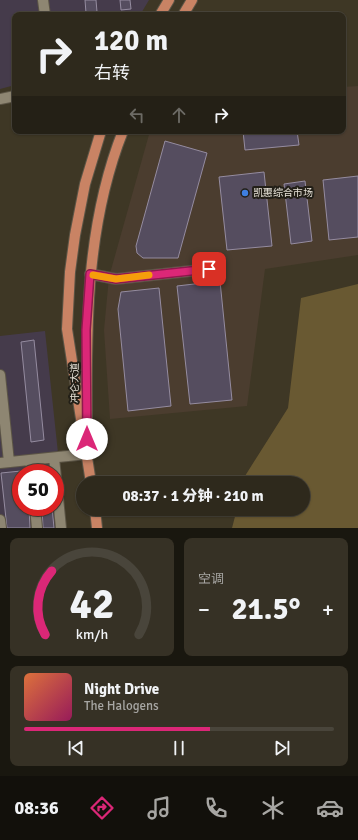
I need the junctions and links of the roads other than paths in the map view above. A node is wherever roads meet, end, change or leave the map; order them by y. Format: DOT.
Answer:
graph roads {
  1 [pos="43,0"];
  2 [pos="169,0"];
  3 [pos="192,0"];
  4 [pos="45,12"];
  5 [pos="162,12"];
  6 [pos="185,12"];
  7 [pos="12,97"];
  8 [pos="0,99"];
  9 [pos="101,134"];
  10 [pos="122,134"];
  11 [pos="209,269"];
  12 [pos="90,274"];
  13 [pos="0,375"];
  14 [pos="87,454"];
  15 [pos="54,458"];
  16 [pos="30,460"];
  17 [pos="5,463"];
  18 [pos="31,464"];
  19 [pos="90,476"];
  20 [pos="36,516"];
  21 [pos="95,516"];
  22 [pos="0,520"];
  23 [pos="1,528"];
  24 [pos="37,528"];
  25 [pos="61,528"];
  26 [pos="97,528"];
  1 -- 4 [label="street"];
  2 -- 5 [label="main road"];
  3 -- 6 [label="main road"];
  7 -- 8 [label="street"];
  9 -- 14 [label="main road, 冲仑大道"];
  10 -- 12 [label="main road, 冲仑大道"];
  11 -- 12 [label="street"];
  12 -- 14 [label="main road, 冲仑大道"];
  13 -- 17 [label="street"];
  14 -- 15 [label="street"];
  14 -- 19 [label="main road"];
  15 -- 16 [label="street"];
  15 -- 25 [label="street"];
  16 -- 17 [label="street"];
  16 -- 18 [label="street"];
  20 -- 24 [label="street"];
  21 -- 26 [label="main road"];
  22 -- 23 [label="street"];
}
